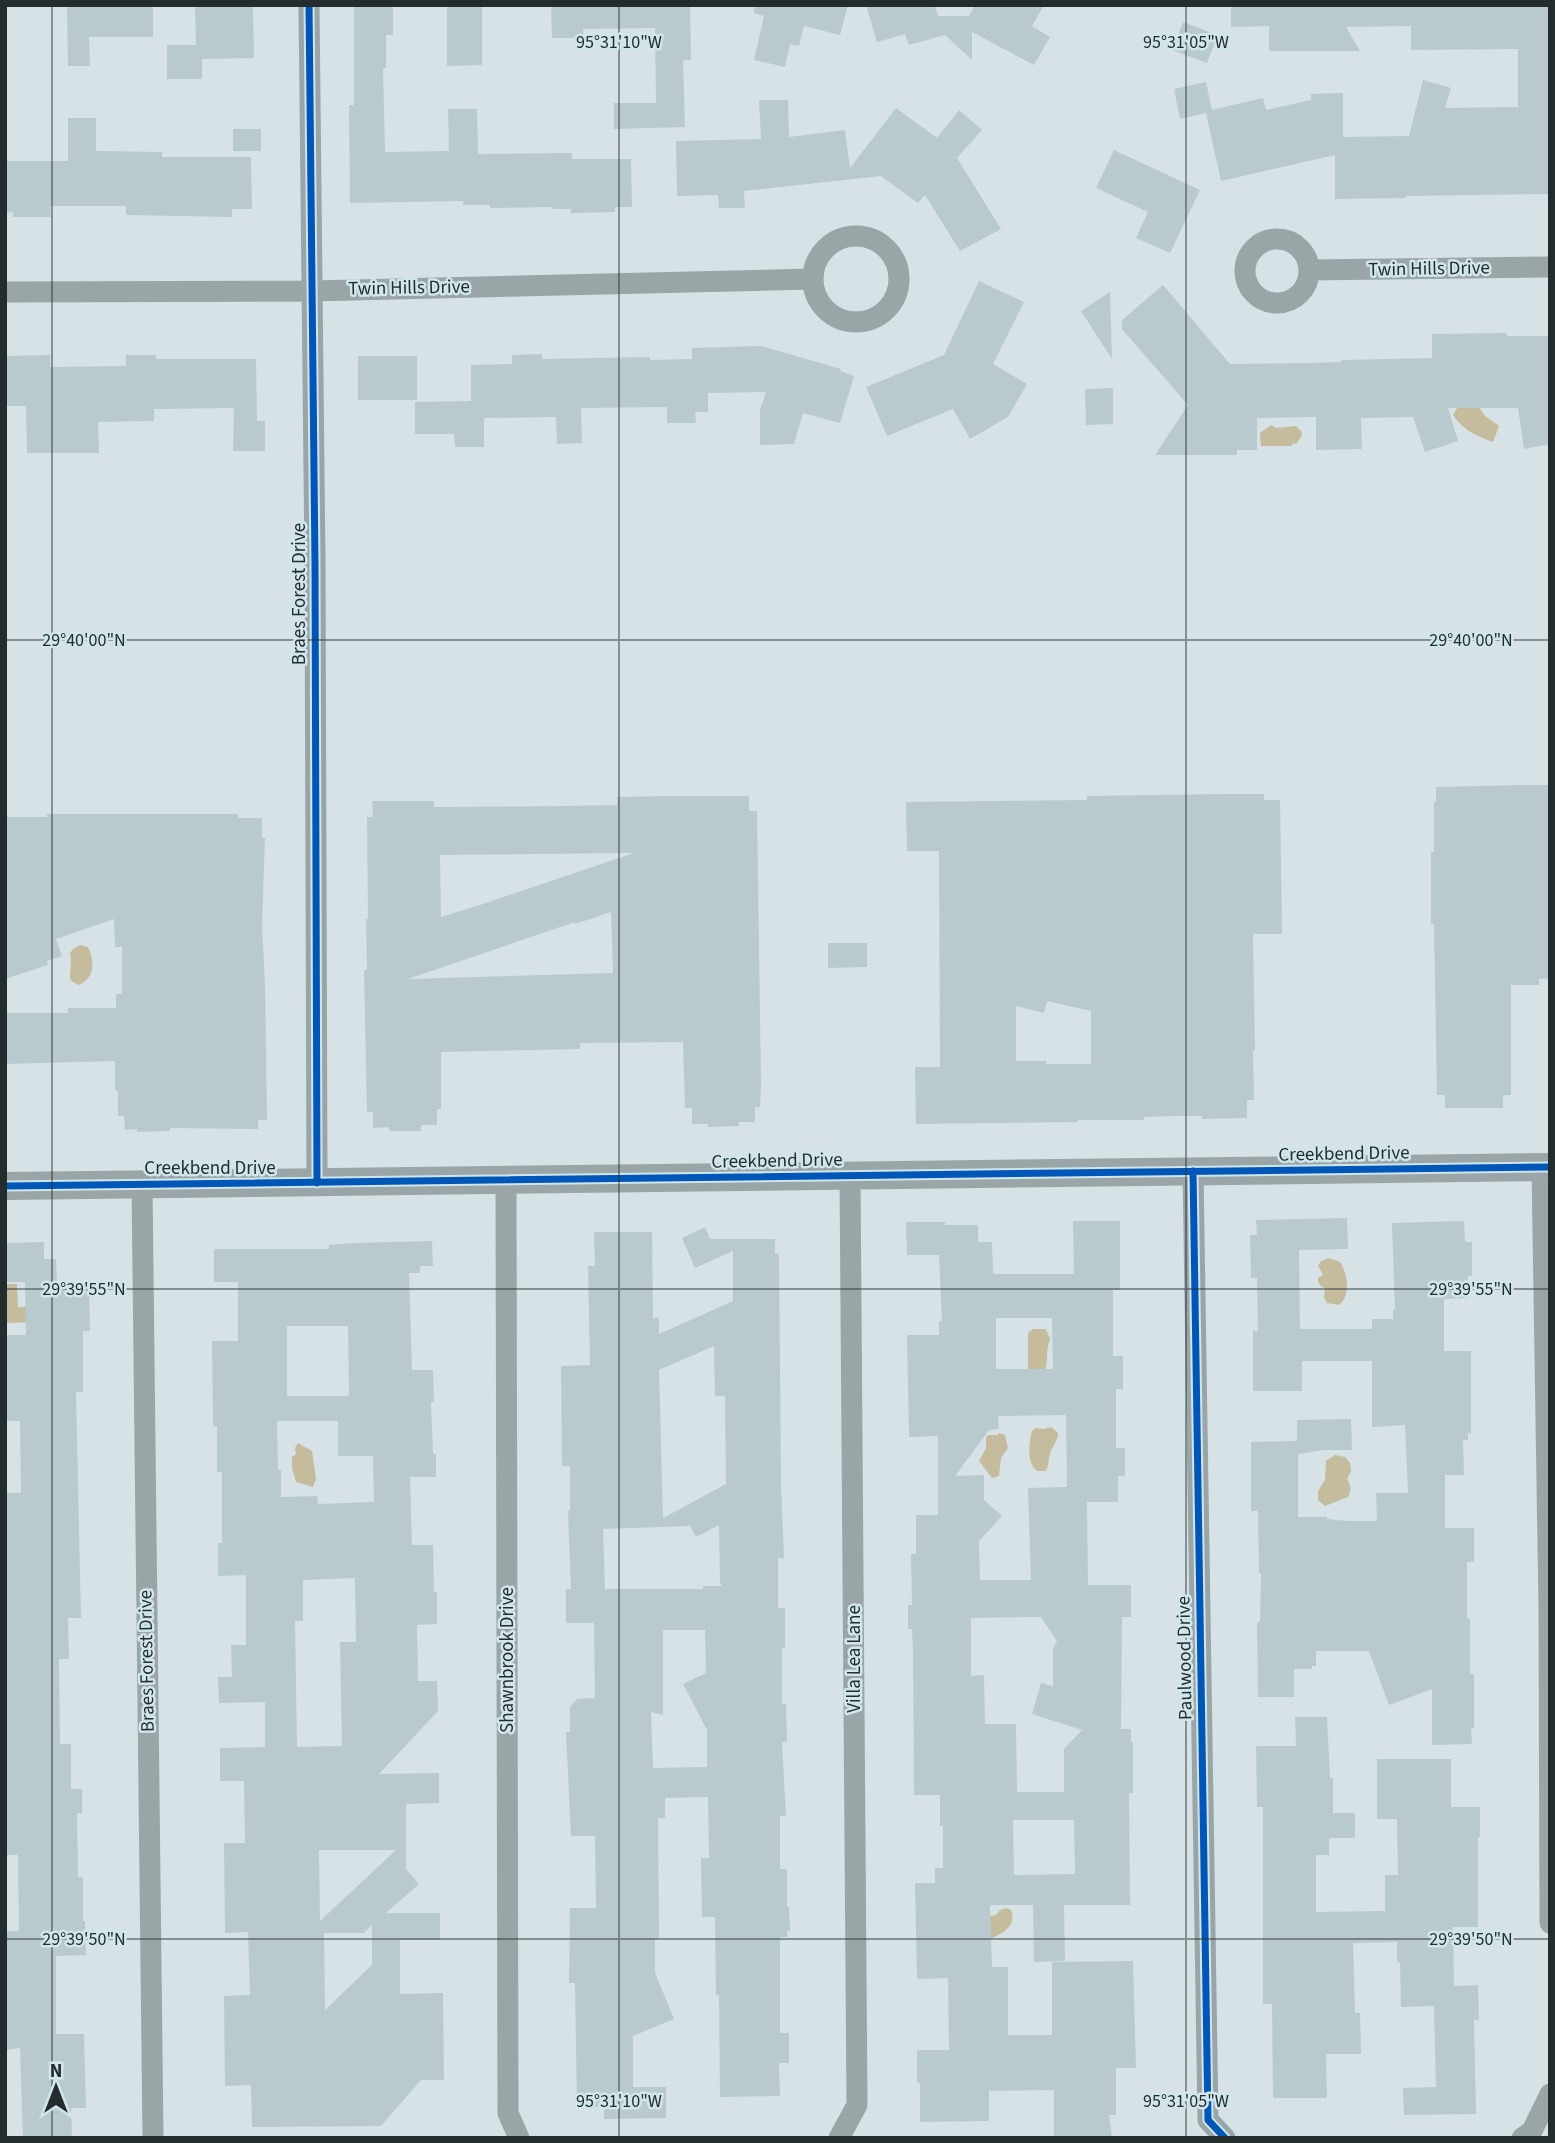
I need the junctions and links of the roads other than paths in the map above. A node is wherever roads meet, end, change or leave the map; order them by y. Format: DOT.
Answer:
graph roads {
  1 [pos="309,5"];
  2 [pos="1550,267"];
  3 [pos="1309,270"];
  4 [pos="812,279"];
  5 [pos="312,290"];
  6 [pos="5,292"];
  7 [pos="1546,1167"];
  8 [pos="1193,1171"];
  9 [pos="850,1175"];
  10 [pos="506,1180"];
  11 [pos="317,1183"];
  12 [pos="142,1184"];
  13 [pos="5,1186"];
  14 [pos="1550,1923"];
  15 [pos="1550,2094"];
  16 [pos="153,2138"];
  17 [pos="519,2138"];
  18 [pos="839,2138"];
  19 [pos="1225,2138"];
  20 [pos="1522,2138"];
  1 -- 5 [label="street, Braes Forest Drive"];
  2 -- 3 [label="street, Twin Hills Drive"];
  4 -- 4 [label="street"];
  4 -- 5 [label="street, Twin Hills Drive"];
  5 -- 6 [label="street, Twin Hills Drive"];
  5 -- 11 [label="street, Braes Forest Drive"];
  7 -- 8 [label="street, Creekbend Drive"];
  7 -- 14 [label="street"];
  8 -- 9 [label="street, Creekbend Drive"];
  8 -- 19 [label="street, Paulwood Drive"];
  9 -- 10 [label="street, Creekbend Drive"];
  9 -- 18 [label="street, Villa Lea Lane"];
  10 -- 11 [label="street, Creekbend Drive"];
  10 -- 17 [label="street, Shawnbrook Drive"];
  11 -- 12 [label="street, Creekbend Drive"];
  12 -- 13 [label="street, Creekbend Drive"];
  12 -- 16 [label="street, Braes Forest Drive"];
  15 -- 20 [label="street"];
}
